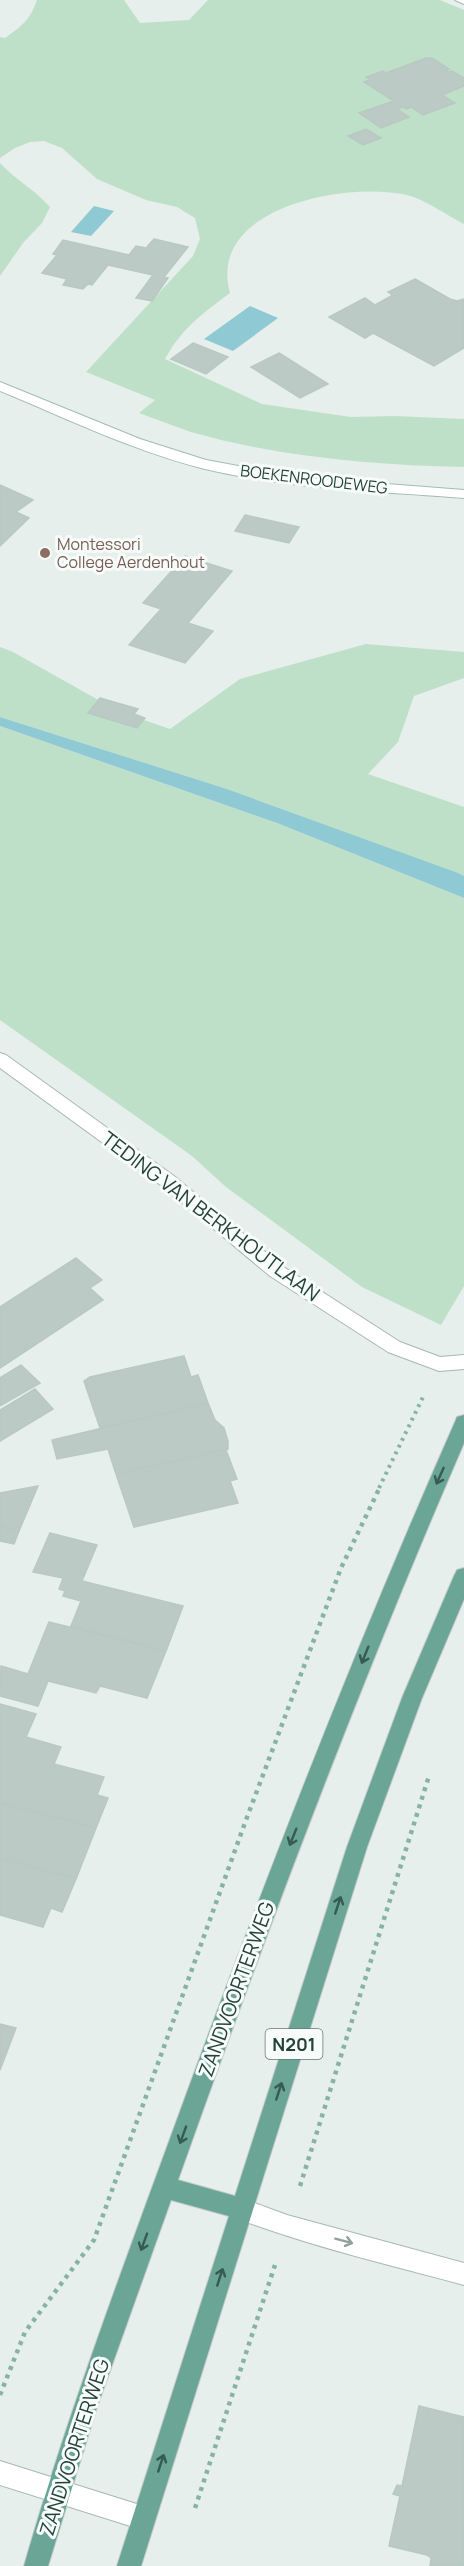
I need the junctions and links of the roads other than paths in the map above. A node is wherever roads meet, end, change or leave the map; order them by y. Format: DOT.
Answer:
graph roads {
  1 [pos="0,386"];
  2 [pos="464,494"];
  3 [pos="0,1059"];
  4 [pos="464,1362"];
  5 [pos="464,1422"];
  6 [pos="464,1576"];
  7 [pos="164,2187"];
  8 [pos="241,2210"];
  9 [pos="464,2274"];
  10 [pos="0,2473"];
  11 [pos="58,2490"];
  12 [pos="143,2518"];
  13 [pos="36,2566"];
  14 [pos="129,2566"];
  1 -- 2 [label="street, BOEKENROODEWEG"];
  3 -- 4 [label="street, TEDING VAN BERKHOUTLAAN"];
  5 -- 7 [label="main road, ZANDVOORTERWEG, one-way"];
  8 -- 6 [label="main road, N201, one-way"];
  7 -- 8 [label="main road"];
  7 -- 11 [label="main road, ZANDVOORTERWEG, one-way"];
  8 -- 9 [label="street, one-way"];
  12 -- 8 [label="main road, N201, one-way"];
  10 -- 11 [label="street"];
  11 -- 12 [label="street"];
  11 -- 13 [label="main road, ZANDVOORTERWEG"];
  12 -- 14 [label="main road, N201"];
}
